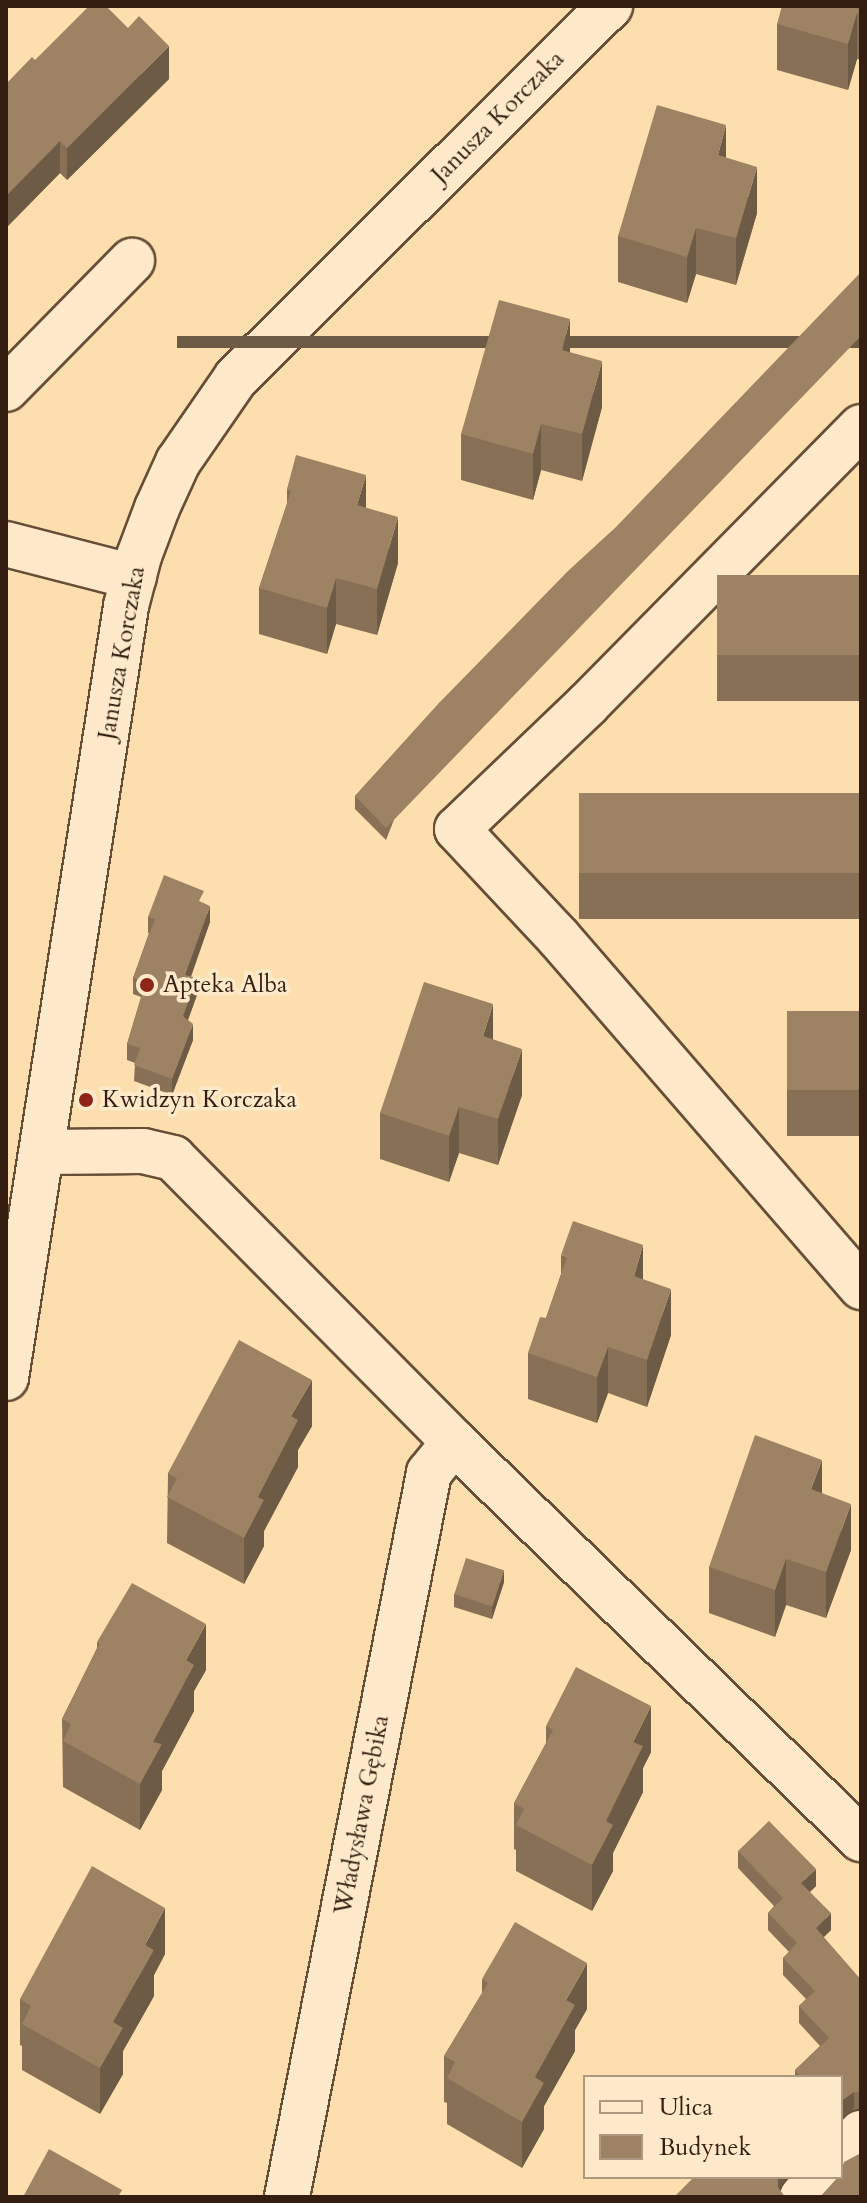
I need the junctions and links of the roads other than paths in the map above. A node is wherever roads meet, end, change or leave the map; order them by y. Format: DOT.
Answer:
graph roads {
  1 [pos="610,6"];
  2 [pos="132,261"];
  3 [pos="6,389"];
  4 [pos="861,427"];
  5 [pos="6,544"];
  6 [pos="134,577"];
  7 [pos="44,1152"];
  8 [pos="861,1287"];
  9 [pos="6,1378"];
  10 [pos="454,1442"];
  11 [pos="861,1839"];
  12 [pos="861,2133"];
  13 [pos="843,2153"];
  14 [pos="818,2179"];
  15 [pos="287,2197"];
  16 [pos="802,2197"];
  1 -- 6 [label="street, Janusza Korczaka"];
  2 -- 3 [label="street"];
  4 -- 8 [label="street"];
  5 -- 6 [label="street"];
  6 -- 7 [label="street, Janusza Korczaka"];
  7 -- 9 [label="street, Janusza Korczaka"];
  7 -- 10 [label="street"];
  10 -- 11 [label="street"];
  10 -- 15 [label="street, Władysława Gębika"];
  12 -- 13 [label="street"];
  14 -- 16 [label="street"];
}
